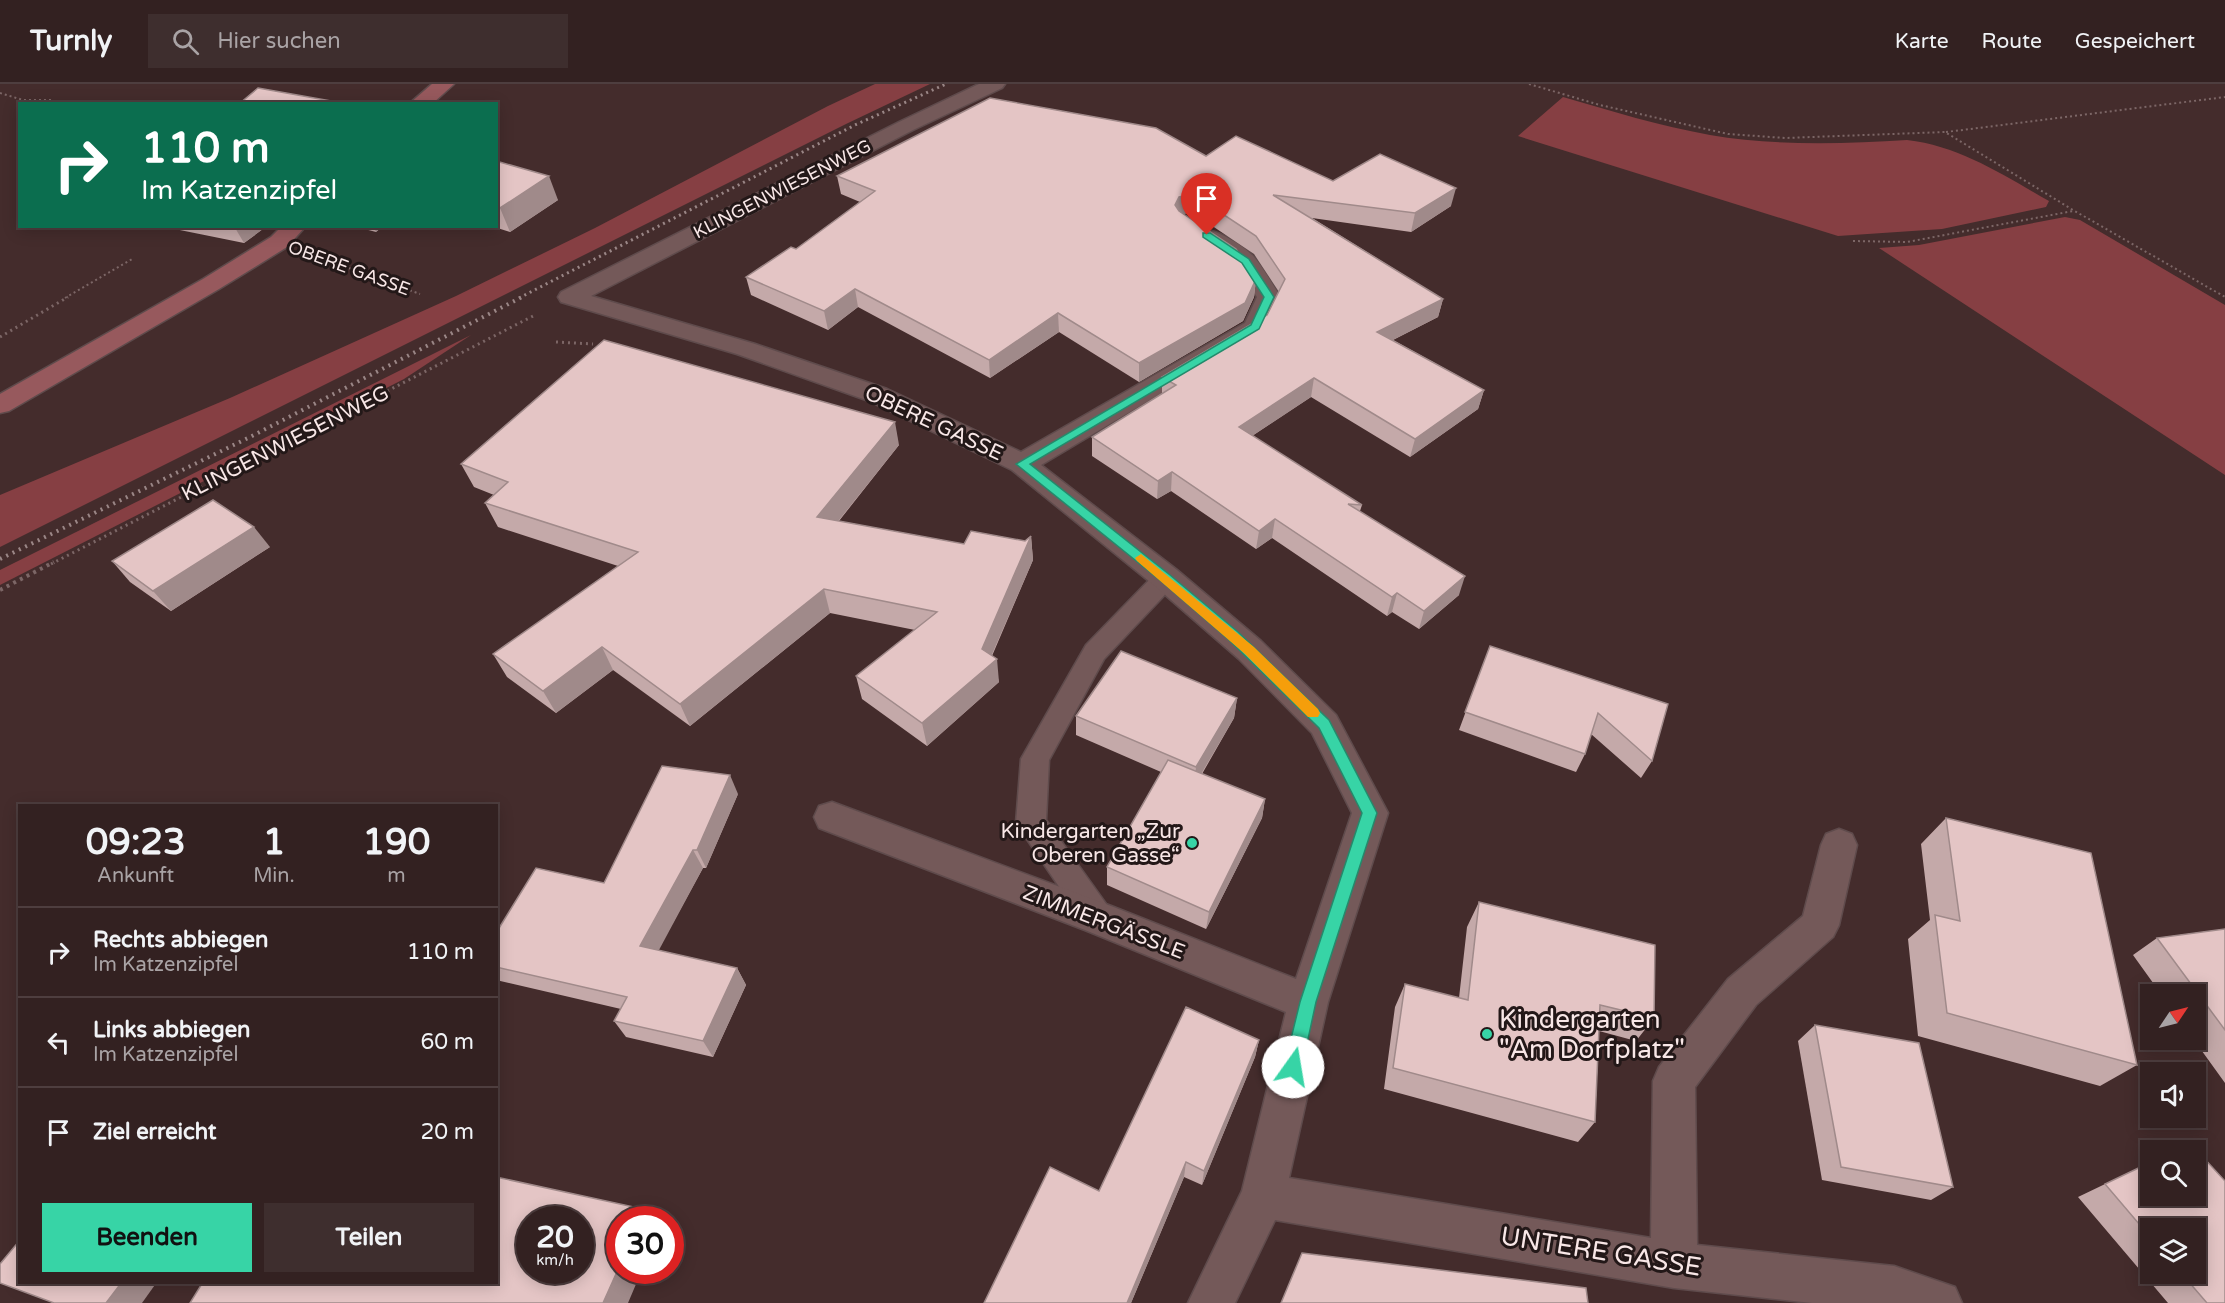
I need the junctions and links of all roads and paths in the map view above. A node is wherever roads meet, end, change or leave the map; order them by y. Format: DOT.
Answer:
graph roads {
  1 [pos="444,84"];
  2 [pos="995,84"];
  3 [pos="1529,84"];
  4 [pos="0,93"];
  5 [pos="2225,97"];
  6 [pos="51,100"];
  7 [pos="422,102"];
  8 [pos="1945,132"];
  9 [pos="2073,210"];
  10 [pos="1187,222"];
  11 [pos="287,234"];
  12 [pos="1853,241"];
  13 [pos="132,259"];
  14 [pos="420,294"];
  15 [pos="570,297"];
  16 [pos="2225,297"];
  17 [pos="0,337"];
  18 [pos="0,405"];
  19 [pos="1022,464"];
  20 [pos="1166,578"];
  21 [pos="0,590"];
  22 [pos="832,817"];
  23 [pos="1839,845"];
  24 [pos="1098,918"];
  25 [pos="1308,1002"];
  26 [pos="1263,1196"];
  27 [pos="1674,1265"];
  28 [pos="1211,1303"];
  29 [pos="1938,1303"];
  1 -- 7 [label="street"];
  2 -- 15 [label="street, KLINGENWIESENWEG"];
  3 -- 8 [label="path"];
  4 -- 6 [label="path"];
  5 -- 8 [label="path"];
  8 -- 9 [label="path"];
  9 -- 12 [label="path"];
  9 -- 16 [label="path"];
  10 -- 19 [label="street"];
  11 -- 14 [label="path, OBERE GASSE"];
  11 -- 18 [label="street"];
  13 -- 17 [label="path"];
  15 -- 19 [label="street, OBERE GASSE"];
  15 -- 21 [label="path, KLINGENWIESENWEG"];
  19 -- 20 [label="street, OBERE GASSE"];
  20 -- 24 [label="lane"];
  20 -- 25 [label="street, OBERE GASSE"];
  22 -- 24 [label="street, ZIMMERGÄSSLE"];
  23 -- 27 [label="street"];
  24 -- 25 [label="street, ZIMMERGÄSSLE"];
  25 -- 26 [label="street, OBERE GASSE"];
  26 -- 27 [label="street, UNTERE GASSE"];
  26 -- 28 [label="street, OBERE GASSE"];
  27 -- 29 [label="street, UNTERE GASSE"];
}
